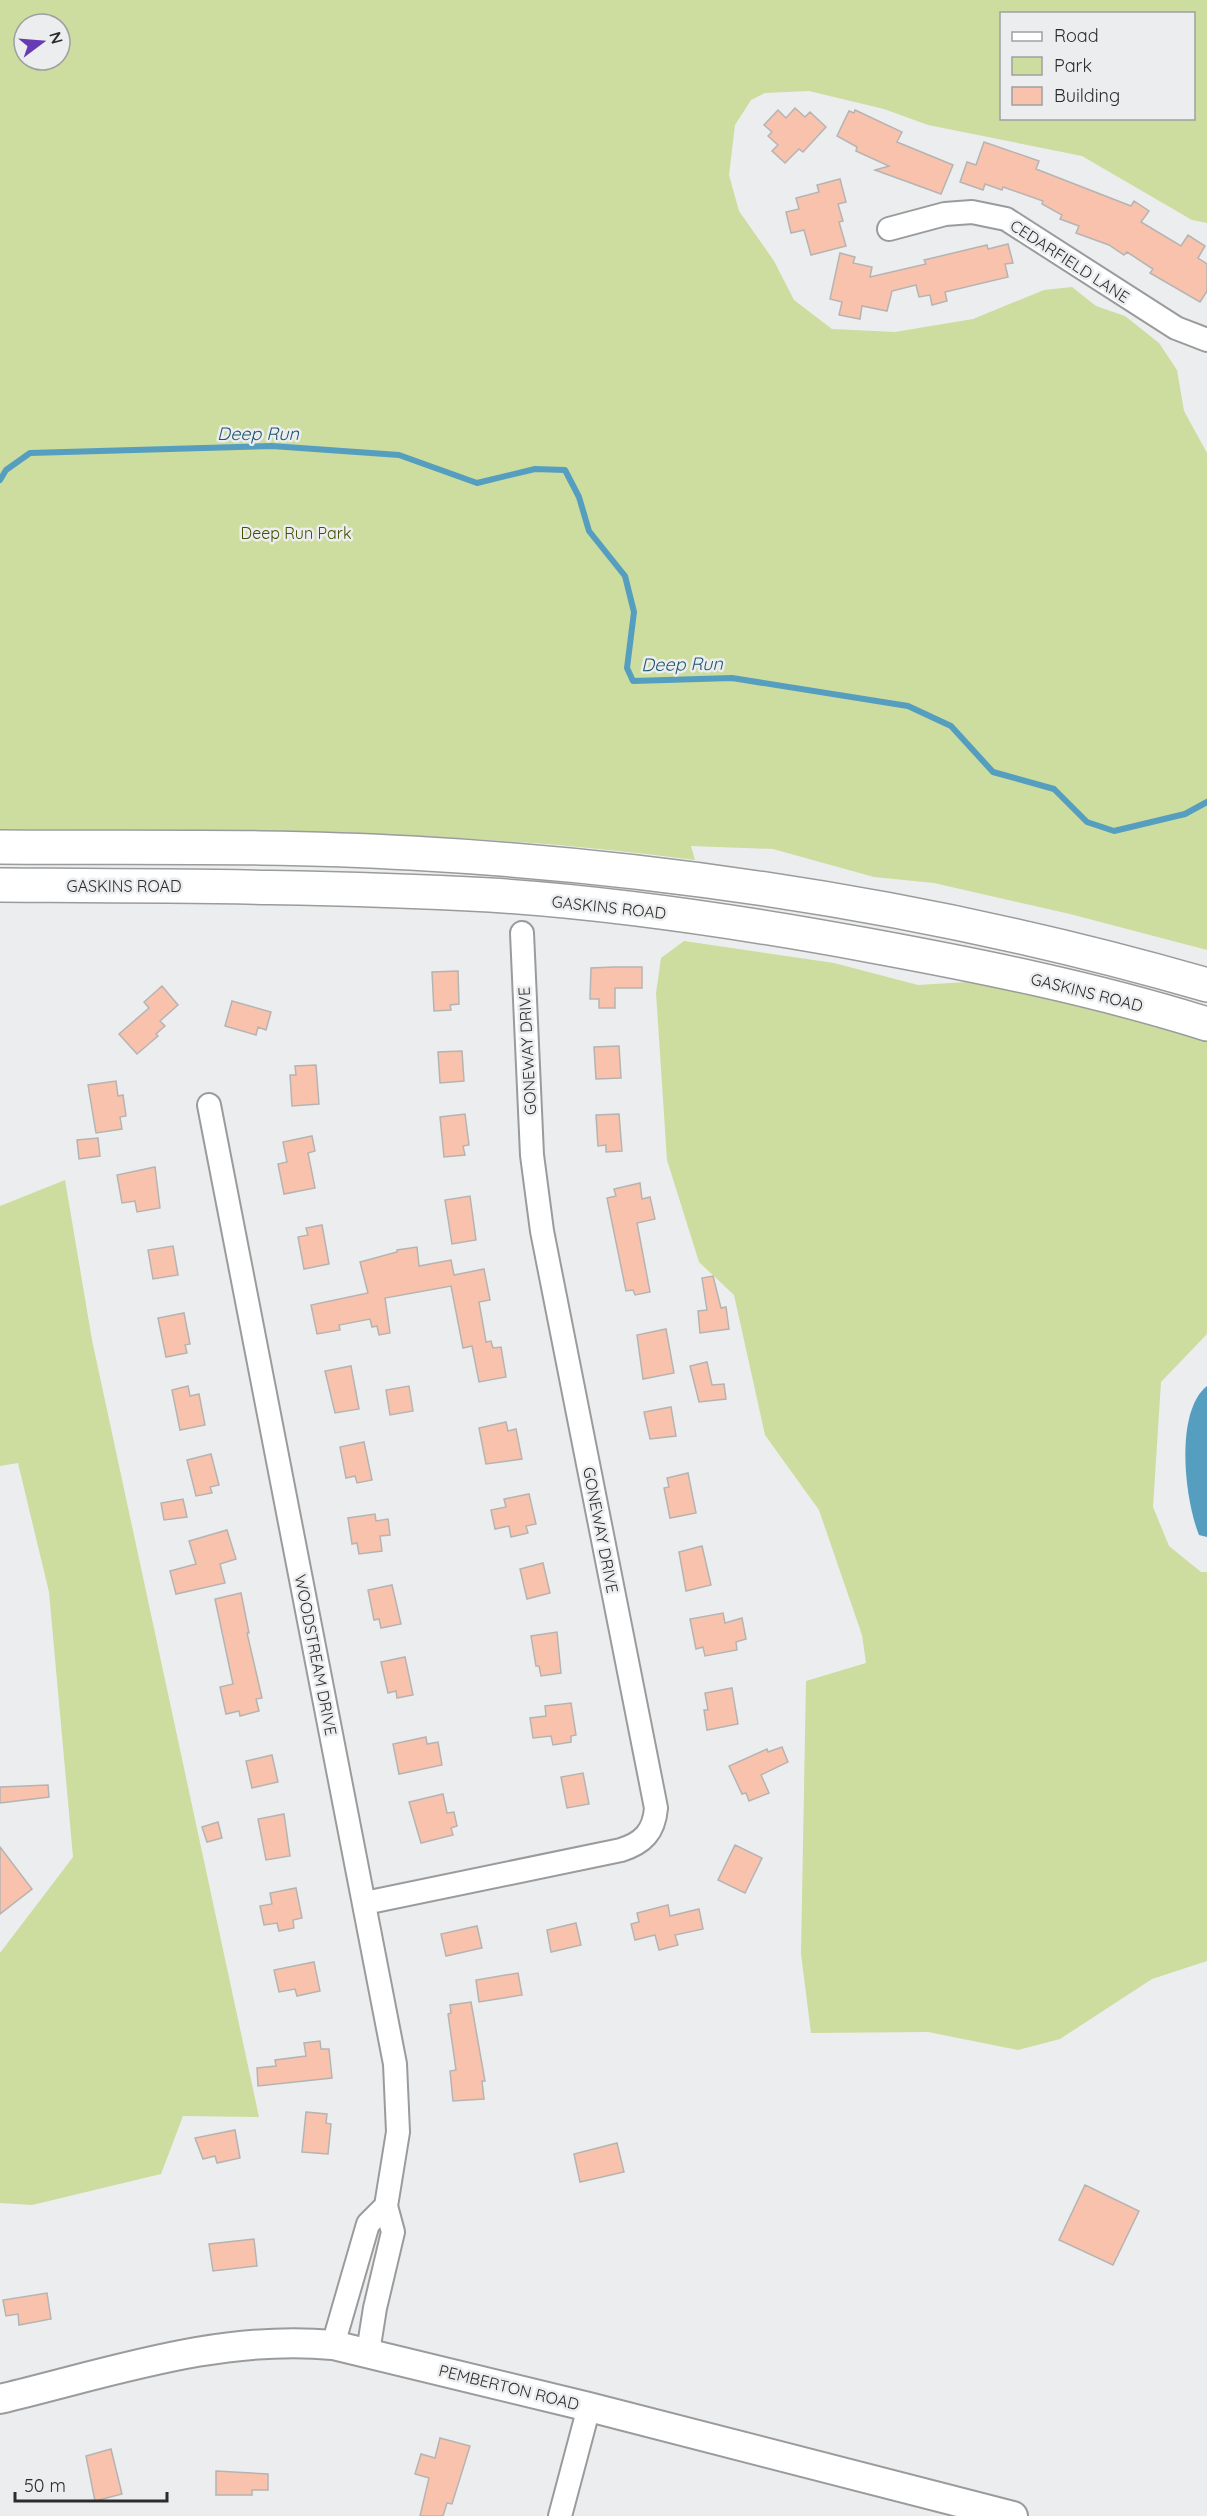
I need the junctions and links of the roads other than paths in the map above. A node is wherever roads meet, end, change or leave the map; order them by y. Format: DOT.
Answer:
graph roads {
  1 [pos="889,229"];
  2 [pos="1207,340"];
  3 [pos="0,847"];
  4 [pos="0,885"];
  5 [pos="522,933"];
  6 [pos="1207,985"];
  7 [pos="1207,1024"];
  8 [pos="209,1105"];
  9 [pos="365,1903"];
  10 [pos="386,2206"];
  11 [pos="333,2345"];
  12 [pos="368,2352"];
  13 [pos="0,2399"];
  14 [pos="589,2407"];
  15 [pos="961,2509"];
  16 [pos="560,2516"];
  17 [pos="1013,2516"];
  1 -- 2 [label="street, CEDARFIELD LANE"];
  3 -- 6 [label="main road"];
  4 -- 7 [label="main road, GASKINS ROAD"];
  5 -- 9 [label="street, GONEWAY DRIVE"];
  8 -- 9 [label="street, WOODSTREAM DRIVE"];
  9 -- 10 [label="street, WOODSTREAM DRIVE"];
  10 -- 11 [label="street"];
  10 -- 12 [label="street, WOODSTREAM DRIVE"];
  11 -- 12 [label="street, PEMBERTON ROAD"];
  11 -- 13 [label="street, PEMBERTON ROAD"];
  12 -- 14 [label="street, PEMBERTON ROAD"];
  14 -- 15 [label="street, PEMBERTON ROAD"];
  14 -- 16 [label="street"];
  15 -- 17 [label="street, PEMBERTON ROAD"];
}
